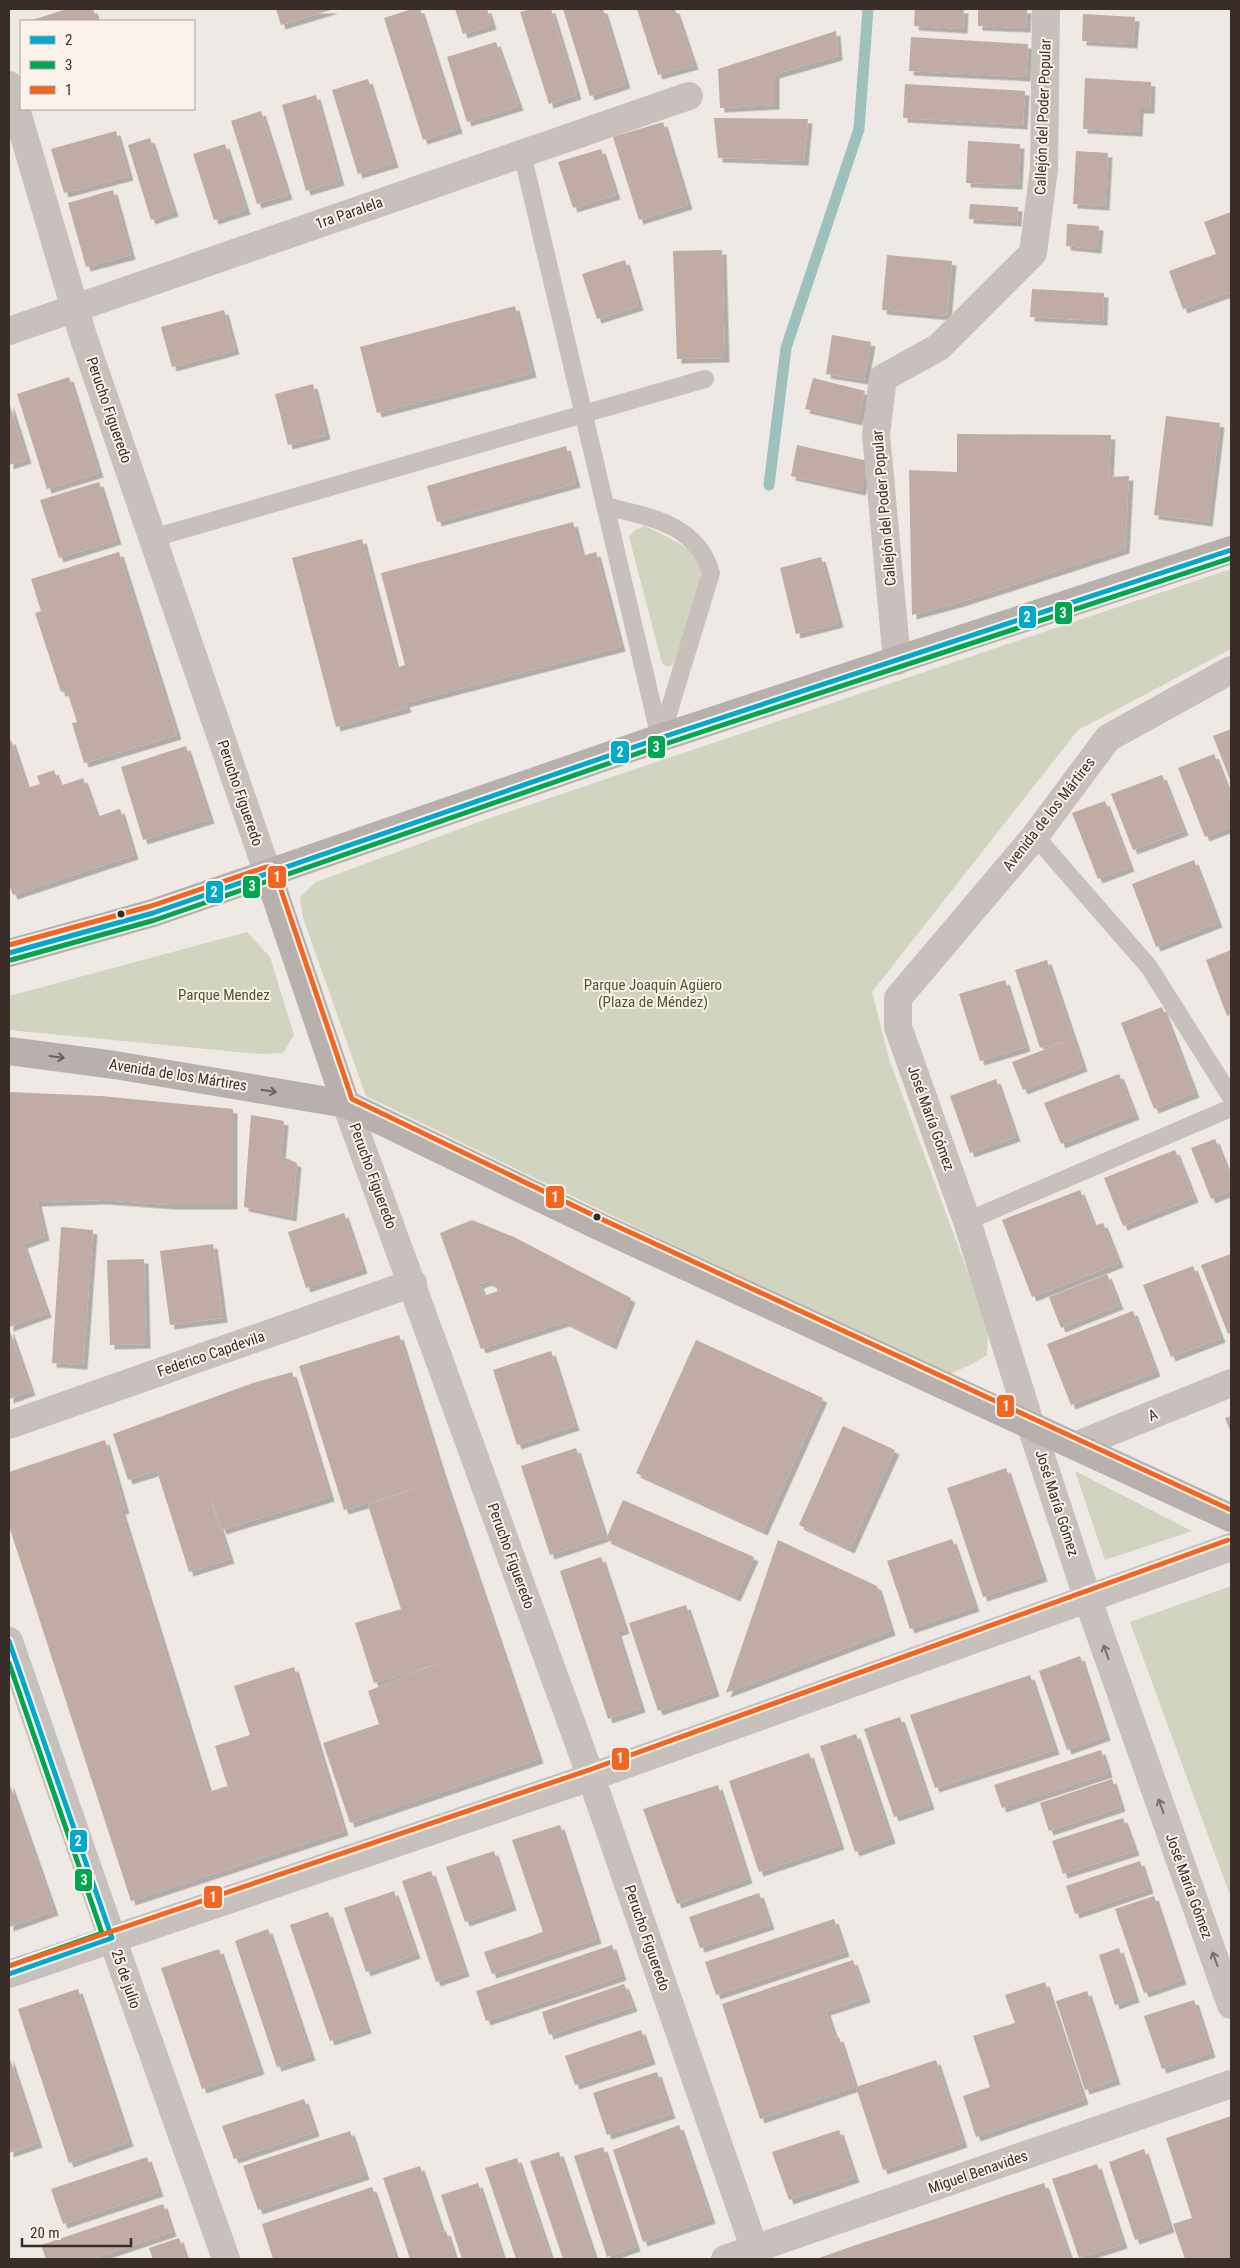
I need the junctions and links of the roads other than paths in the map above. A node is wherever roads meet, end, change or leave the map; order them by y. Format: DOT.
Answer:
graph roads {
  1 [pos="1046,9"];
  2 [pos="9,85"];
  3 [pos="689,96"];
  4 [pos="522,154"];
  5 [pos="74,308"];
  6 [pos="9,331"];
  7 [pos="705,380"];
  8 [pos="584,414"];
  9 [pos="605,506"];
  10 [pos="153,538"];
  11 [pos="1231,550"];
  12 [pos="897,661"];
  13 [pos="1231,670"];
  14 [pos="660,738"];
  15 [pos="1035,836"];
  16 [pos="268,874"];
  17 [pos="9,953"];
  18 [pos="898,998"];
  19 [pos="9,1051"];
  20 [pos="1231,1097"];
  21 [pos="346,1104"];
  22 [pos="1231,1108"];
  23 [pos="967,1221"];
  24 [pos="412,1283"];
  25 [pos="1231,1383"];
  26 [pos="9,1425"];
  27 [pos="1031,1426"];
  28 [pos="1075,1446"];
  29 [pos="1231,1518"];
  30 [pos="1231,1546"];
  31 [pos="1088,1600"];
  32 [pos="9,1641"];
  33 [pos="591,1777"];
  34 [pos="112,1938"];
  35 [pos="9,1974"];
  36 [pos="1231,2005"];
  37 [pos="1231,2084"];
  38 [pos="757,2254"];
  39 [pos="226,2259"];
  40 [pos="725,2259"];
  1 -- 12 [label="street, Callejón del Poder Popular"];
  2 -- 5 [label="street, Perucho Figueredo"];
  3 -- 4 [label="street, 1ra Paralela"];
  4 -- 5 [label="street, 1ra Paralela"];
  4 -- 8 [label="lane"];
  5 -- 6 [label="street, 1ra Paralela"];
  5 -- 10 [label="street, Perucho Figueredo"];
  7 -- 8 [label="lane"];
  8 -- 9 [label="lane"];
  8 -- 10 [label="lane"];
  9 -- 14 [label="lane"];
  9 -- 14 [label="lane"];
  10 -- 16 [label="street, Perucho Figueredo"];
  11 -- 12 [label="main road"];
  12 -- 14 [label="main road"];
  13 -- 15 [label="street, Avenida de los Mártires"];
  14 -- 16 [label="main road"];
  15 -- 18 [label="street, Avenida de los Mártires"];
  15 -- 20 [label="lane"];
  16 -- 17 [label="main road"];
  16 -- 21 [label="main road, Perucho Figueredo"];
  18 -- 23 [label="street, José María Gómez"];
  19 -- 21 [label="main road, Avenida de los Mártires, one-way"];
  21 -- 24 [label="street, Perucho Figueredo"];
  21 -- 27 [label="main road, Avenida de los Mártires"];
  22 -- 23 [label="lane"];
  23 -- 27 [label="street, José María Gómez"];
  24 -- 26 [label="street, Federico Capdevila"];
  24 -- 33 [label="street, Perucho Figueredo"];
  25 -- 28 [label="street, A"];
  27 -- 28 [label="main road, Avenida de los Mártires"];
  27 -- 31 [label="street, José María Gómez"];
  28 -- 29 [label="main road, Avenida de los Mártires"];
  30 -- 31 [label="street"];
  31 -- 33 [label="street"];
  36 -- 31 [label="street, José María Gómez, one-way"];
  32 -- 34 [label="street, 25 de julio"];
  33 -- 34 [label="street"];
  33 -- 38 [label="street, Perucho Figueredo"];
  34 -- 35 [label="street"];
  34 -- 39 [label="street, 25 de julio"];
  37 -- 38 [label="street, Miguel Benavides"];
  38 -- 40 [label="street, Miguel Benavides"];
}
